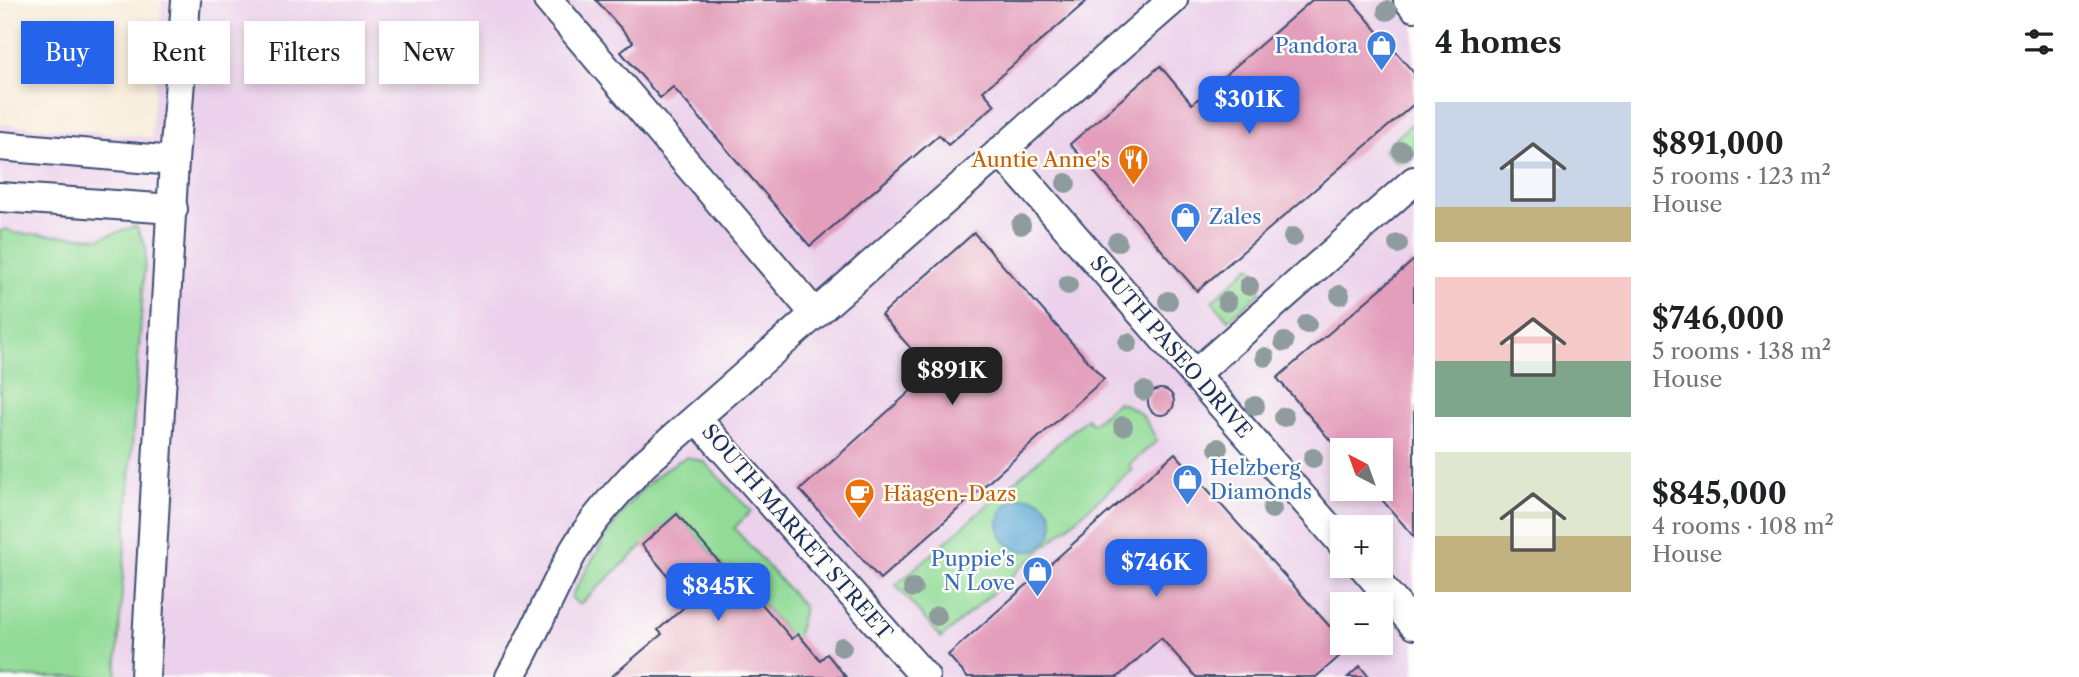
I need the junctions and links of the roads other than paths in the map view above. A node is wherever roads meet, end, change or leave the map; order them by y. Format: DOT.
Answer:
graph roads {
  1 [pos="186,0"];
  2 [pos="548,0"];
  3 [pos="1173,0"];
  4 [pos="1408,0"];
  5 [pos="1414,7"];
  6 [pos="0,146"];
  7 [pos="1000,152"];
  8 [pos="174,161"];
  9 [pos="1414,181"];
  10 [pos="0,197"];
  11 [pos="173,209"];
  12 [pos="815,314"];
  13 [pos="1195,374"];
  14 [pos="697,419"];
  15 [pos="1330,529"];
  16 [pos="1373,578"];
  17 [pos="1414,625"];
  18 [pos="145,677"];
  19 [pos="510,677"];
  20 [pos="925,677"];
  1 -- 8 [label="lane"];
  2 -- 12 [label="lane"];
  3 -- 7 [label="lane"];
  4 -- 5 [label="lane"];
  6 -- 8 [label="lane"];
  7 -- 12 [label="lane"];
  7 -- 13 [label="lane, SOUTH PASEO DRIVE"];
  8 -- 11 [label="lane"];
  9 -- 13 [label="lane"];
  10 -- 11 [label="lane"];
  11 -- 18 [label="lane"];
  12 -- 14 [label="lane"];
  13 -- 15 [label="lane, SOUTH PASEO DRIVE"];
  14 -- 19 [label="lane"];
  14 -- 20 [label="lane, SOUTH MARKET STREET"];
  16 -- 17 [label="lane"];
}
